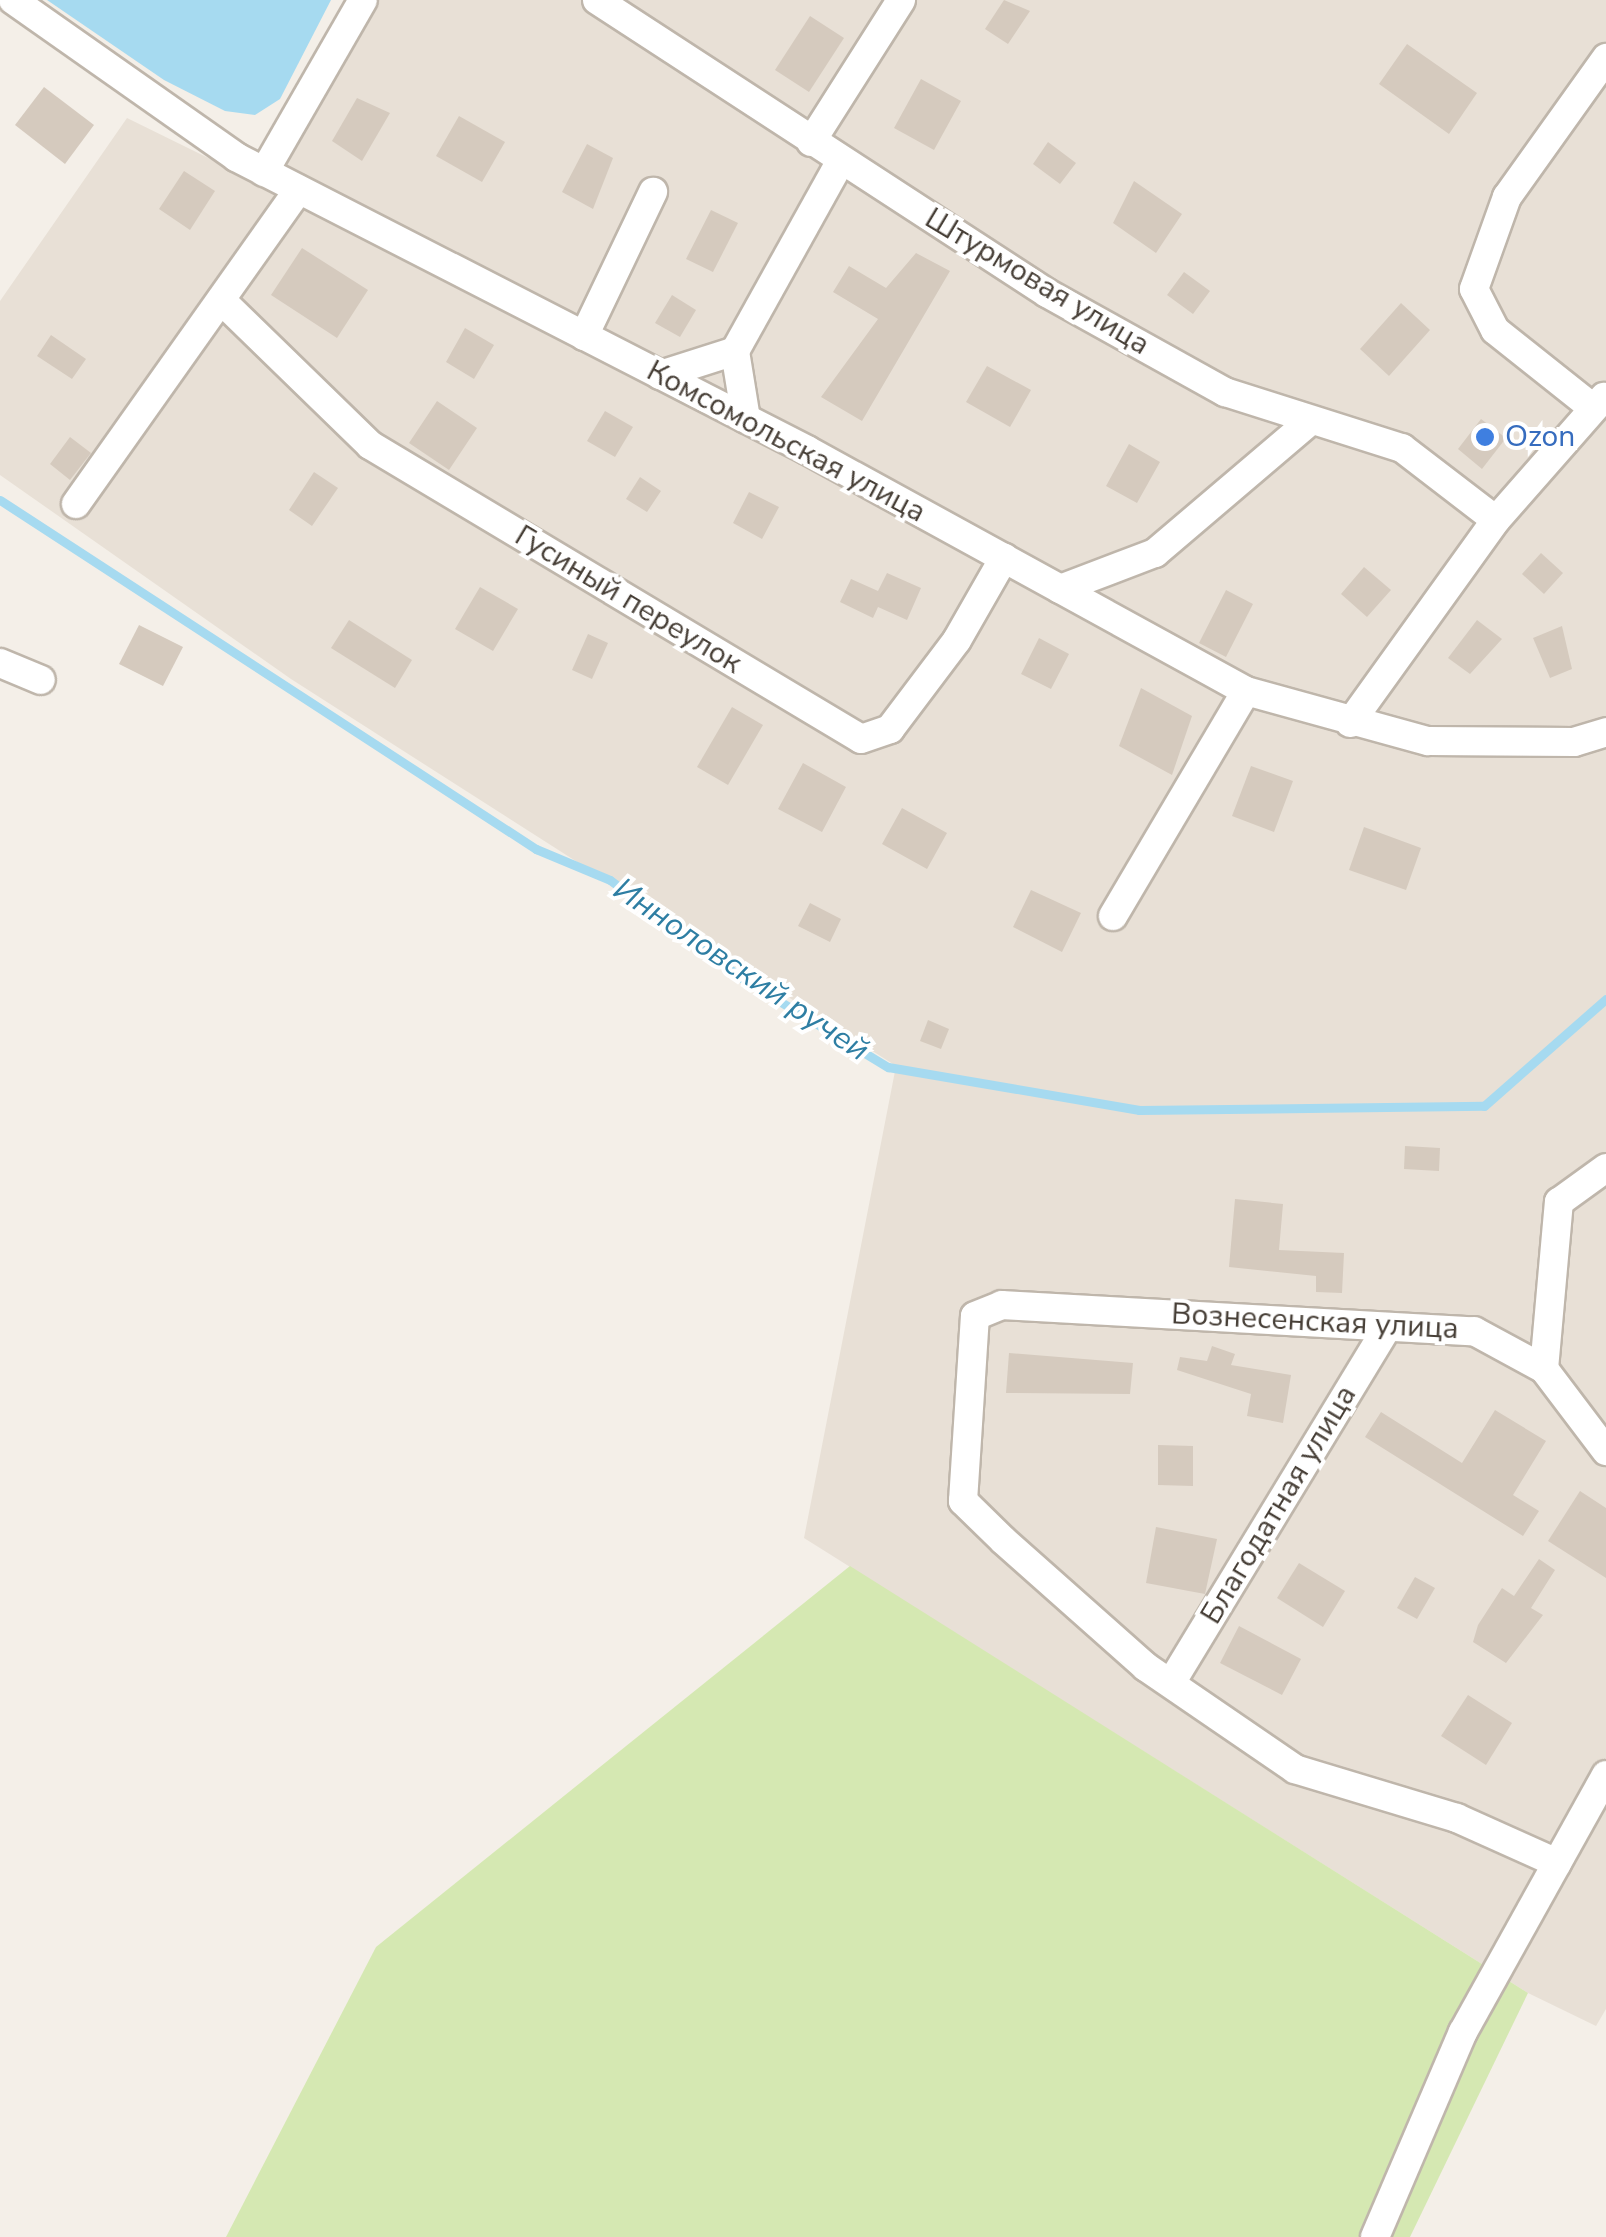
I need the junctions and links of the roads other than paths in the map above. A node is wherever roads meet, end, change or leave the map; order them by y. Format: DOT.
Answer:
graph roads {
  1 [pos="13,0"];
  2 [pos="362,0"];
  3 [pos="597,0"];
  4 [pos="902,0"];
  5 [pos="1606,58"];
  6 [pos="811,142"];
  7 [pos="840,164"];
  8 [pos="264,172"];
  9 [pos="298,190"];
  10 [pos="653,192"];
  11 [pos="221,300"];
  12 [pos="584,336"];
  13 [pos="735,351"];
  14 [pos="660,375"];
  15 [pos="1600,401"];
  16 [pos="746,419"];
  17 [pos="1309,422"];
  18 [pos="76,504"];
  19 [pos="1496,520"];
  20 [pos="1004,558"];
  21 [pos="1060,589"];
  22 [pos="0,664"];
  23 [pos="42,680"];
  24 [pos="1246,691"];
  25 [pos="1350,722"];
  26 [pos="1606,732"];
  27 [pos="1112,916"];
  28 [pos="1606,1168"];
  29 [pos="1387,1328"];
  30 [pos="1544,1369"];
  31 [pos="1606,1451"];
  32 [pos="1171,1683"];
  33 [pos="1606,1775"];
  34 [pos="1557,1863"];
  35 [pos="1375,2237"];
  1 -- 8 [label="street, Комсомольская улица"];
  2 -- 8 [label="street"];
  3 -- 6 [label="street, Штурмовая улица"];
  4 -- 6 [label="street"];
  5 -- 15 [label="street"];
  6 -- 7 [label="street, Штурмовая улица"];
  7 -- 13 [label="street"];
  7 -- 17 [label="street, Штурмовая улица"];
  8 -- 9 [label="street, Комсомольская улица"];
  9 -- 11 [label="street"];
  9 -- 12 [label="street, Комсомольская улица"];
  10 -- 12 [label="street"];
  11 -- 18 [label="street"];
  11 -- 20 [label="street, Гусиный переулок"];
  12 -- 14 [label="street, Комсомольская улица"];
  13 -- 14 [label="street"];
  13 -- 16 [label="street"];
  14 -- 16 [label="street, Комсомольская улица"];
  15 -- 19 [label="street"];
  16 -- 20 [label="street, Комсомольская улица"];
  17 -- 19 [label="street, Штурмовая улица"];
  17 -- 21 [label="street"];
  19 -- 25 [label="street"];
  20 -- 21 [label="street, Комсомольская улица"];
  21 -- 24 [label="street, Комсомольская улица"];
  22 -- 23 [label="street"];
  24 -- 25 [label="street, Комсомольская улица"];
  24 -- 27 [label="street"];
  25 -- 26 [label="street, Комсомольская улица"];
  28 -- 30 [label="street"];
  29 -- 30 [label="street, Вознесенская улица"];
  29 -- 32 [label="street, Благодатная улица"];
  29 -- 32 [label="street, Вознесенская улица"];
  30 -- 31 [label="street, Вознесенская улица"];
  32 -- 34 [label="street"];
  33 -- 34 [label="street"];
  34 -- 35 [label="street"];
}
